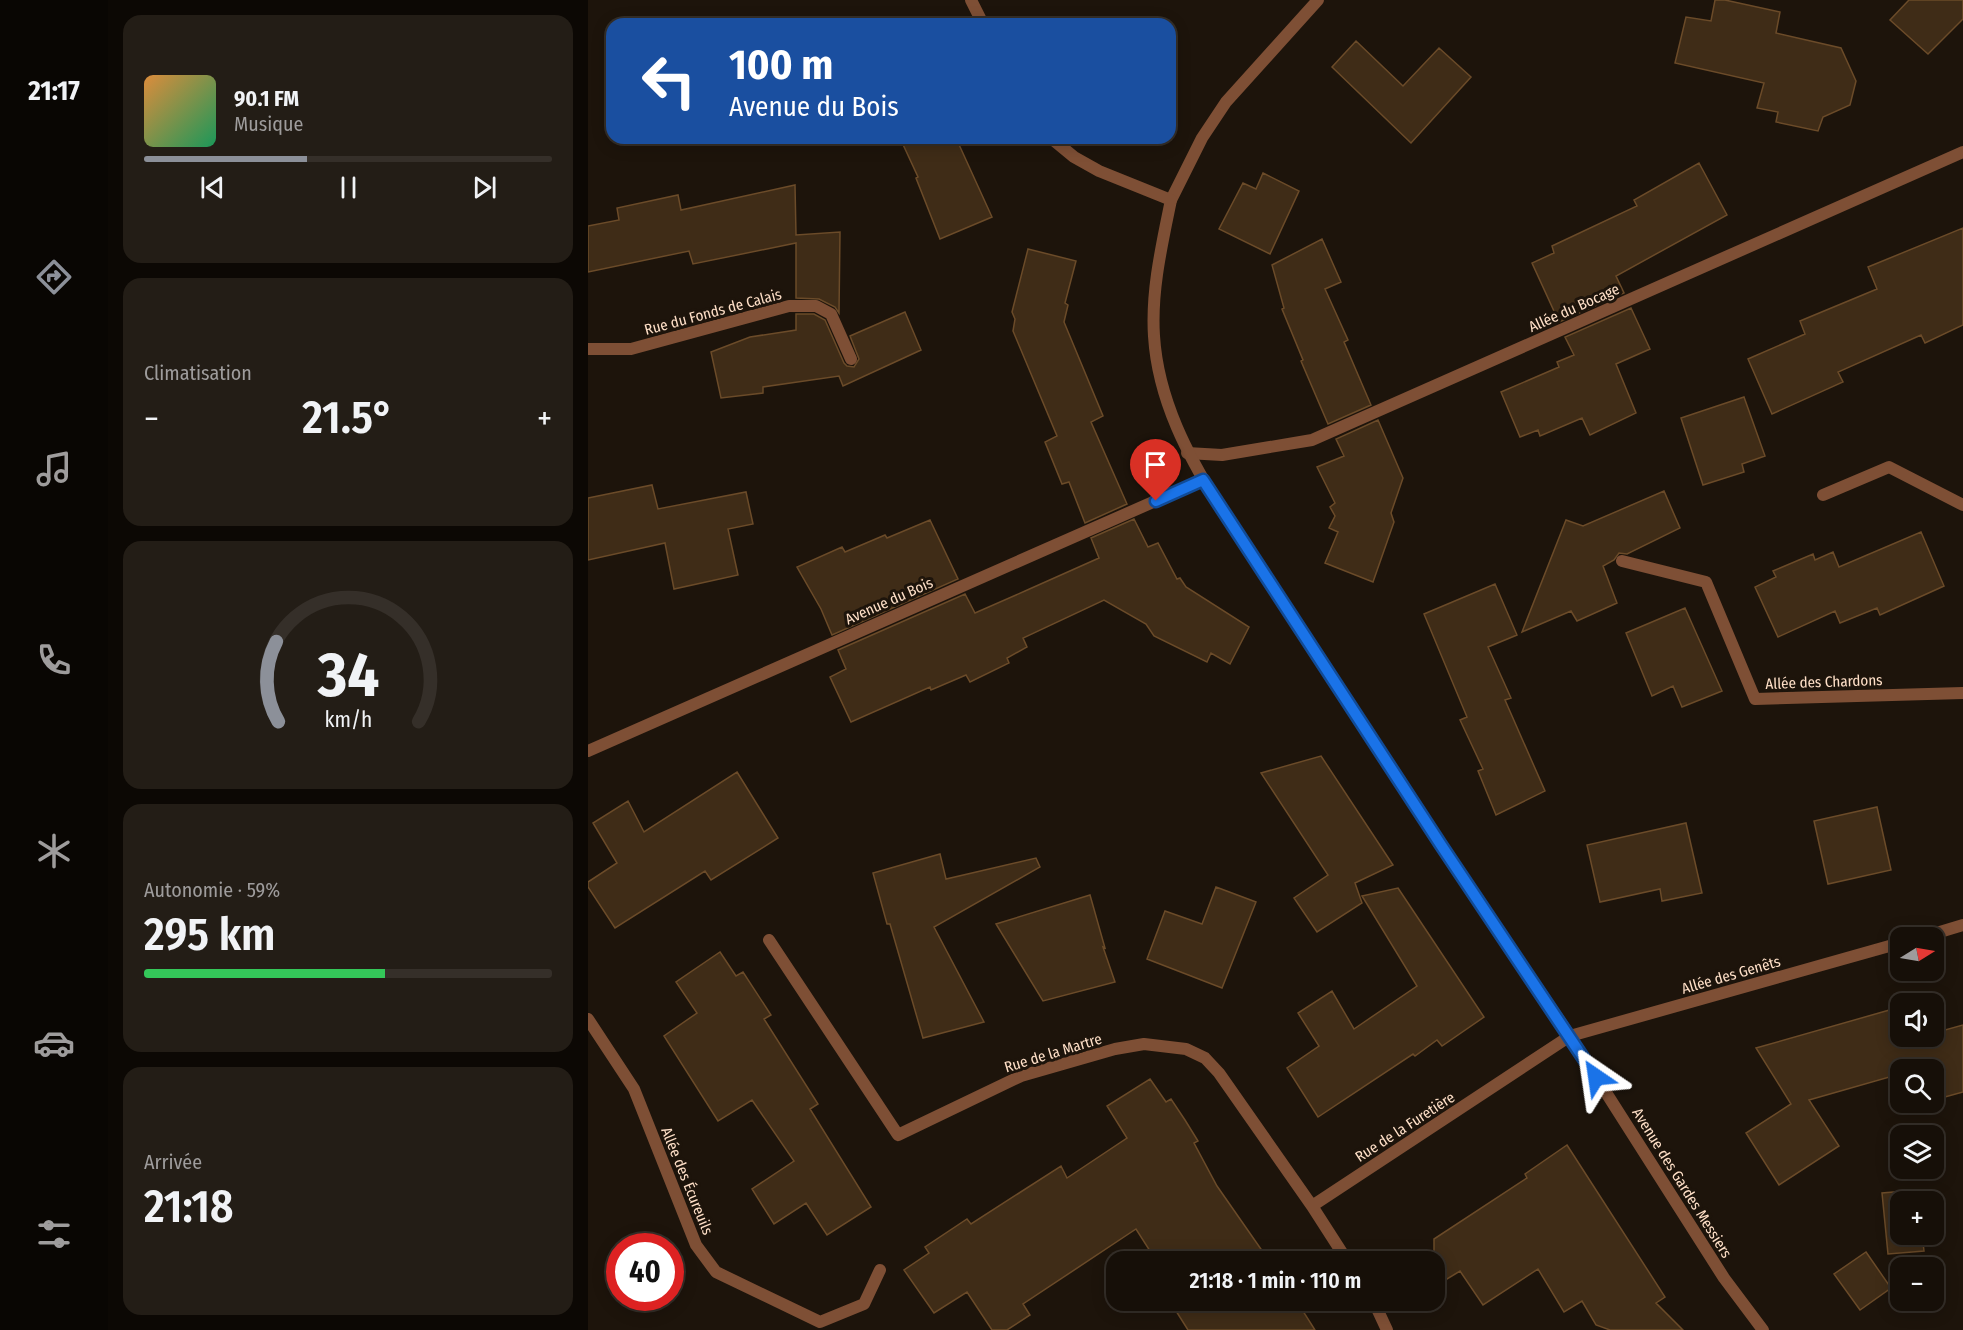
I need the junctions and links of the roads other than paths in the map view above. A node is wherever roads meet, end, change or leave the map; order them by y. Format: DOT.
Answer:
graph roads {
  1 [pos="971,0"];
  2 [pos="1318,0"];
  3 [pos="980,18"];
  4 [pos="1058,144"];
  5 [pos="1963,152"];
  6 [pos="1171,200"];
  7 [pos="588,349"];
  8 [pos="851,359"];
  9 [pos="1188,453"];
  10 [pos="1203,480"];
  11 [pos="1823,495"];
  12 [pos="1963,505"];
  13 [pos="1622,561"];
  14 [pos="1963,693"];
  15 [pos="588,751"];
  16 [pos="1963,925"];
  17 [pos="1944,931"];
  18 [pos="769,940"];
  19 [pos="1890,946"];
  20 [pos="588,1019"];
  21 [pos="1570,1036"];
  22 [pos="1312,1206"];
  23 [pos="1341,1251"];
  24 [pos="880,1270"];
  25 [pos="1378,1311"];
  26 [pos="1387,1330"];
  27 [pos="1763,1330"];
  1 -- 3 [label="street"];
  2 -- 6 [label="street, Avenue des Gardes Messiers"];
  4 -- 6 [label="street"];
  5 -- 9 [label="street, Allée du Bocage"];
  6 -- 9 [label="street, Avenue des Gardes Messiers"];
  7 -- 8 [label="street, Rue du Fonds de Calais"];
  9 -- 10 [label="street, Avenue des Gardes Messiers"];
  10 -- 15 [label="street, Avenue du Bois"];
  10 -- 21 [label="street, Avenue des Gardes Messiers"];
  11 -- 12 [label="street"];
  13 -- 14 [label="street, Allée des Chardons"];
  16 -- 17 [label="street"];
  18 -- 22 [label="street, Rue de la Martre"];
  19 -- 21 [label="street, Allée des Genêts"];
  20 -- 24 [label="street, Allée des Écureuils"];
  21 -- 22 [label="street, Rue de la Furetière"];
  21 -- 27 [label="street, Avenue des Gardes Messiers"];
  22 -- 23 [label="street"];
  25 -- 26 [label="street"];
}
